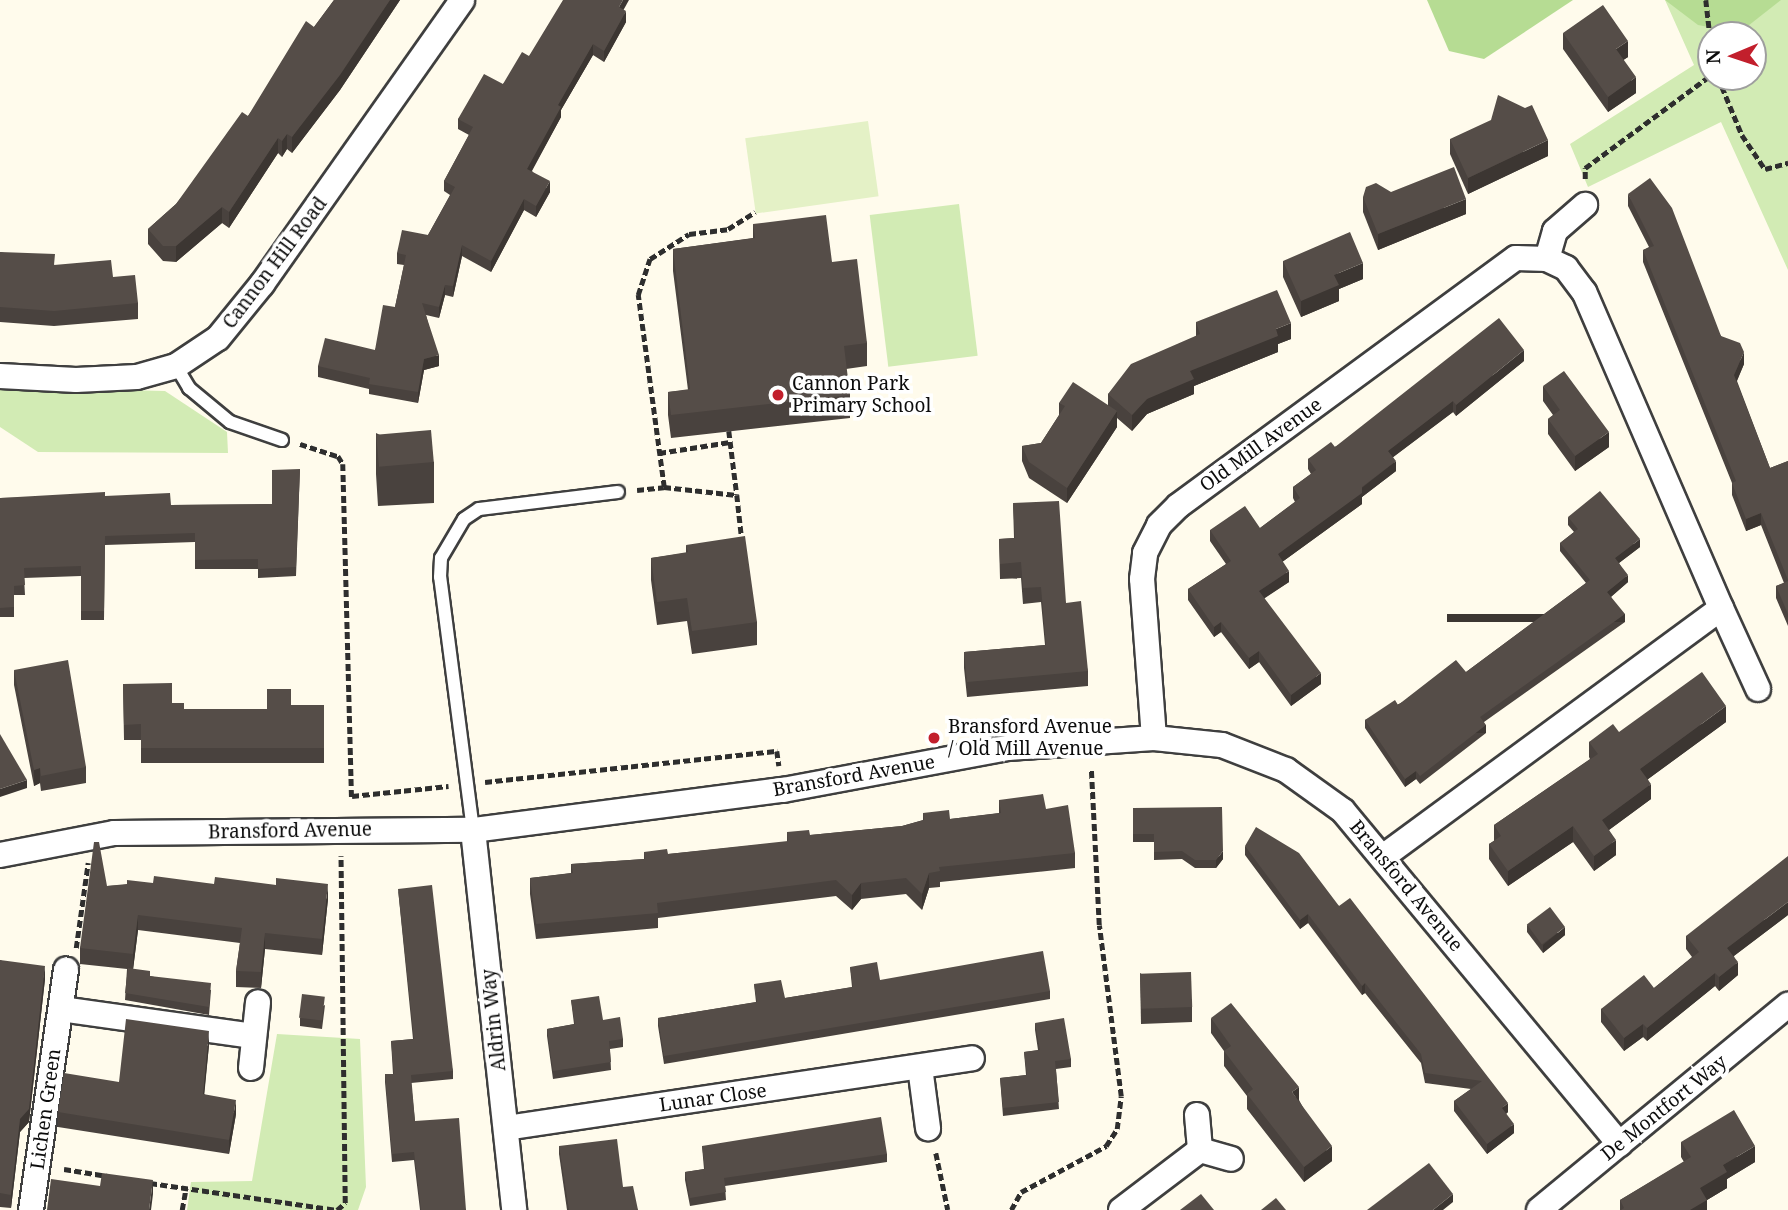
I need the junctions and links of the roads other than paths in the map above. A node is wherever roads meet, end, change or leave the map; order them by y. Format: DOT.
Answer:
graph roads {
  1 [pos="462,0"];
  2 [pos="1585,205"];
  3 [pos="1547,259"];
  4 [pos="176,366"];
  5 [pos="0,376"];
  6 [pos="282,440"];
  7 [pos="618,492"];
  8 [pos="1721,608"];
  9 [pos="1758,689"];
  10 [pos="1154,738"];
  11 [pos="472,830"];
  12 [pos="0,855"];
  13 [pos="1384,856"];
  14 [pos="66,970"];
  15 [pos="258,1002"];
  16 [pos="1788,1005"];
  17 [pos="61,1009"];
  18 [pos="253,1036"];
  19 [pos="972,1059"];
  20 [pos="920,1067"];
  21 [pos="251,1068"];
  22 [pos="1197,1115"];
  23 [pos="506,1128"];
  24 [pos="928,1128"];
  25 [pos="1619,1144"];
  26 [pos="1200,1150"];
  27 [pos="1231,1159"];
  28 [pos="31,1210"];
  29 [pos="514,1210"];
  30 [pos="1121,1210"];
  31 [pos="1539,1210"];
  1 -- 4 [label="street, Cannon Hill Road"];
  2 -- 3 [label="street"];
  3 -- 8 [label="street"];
  3 -- 10 [label="street, Old Mill Avenue"];
  4 -- 5 [label="street, Cannon Hill Road"];
  4 -- 6 [label="lane"];
  7 -- 11 [label="lane"];
  8 -- 9 [label="street"];
  8 -- 13 [label="street"];
  10 -- 11 [label="street, Bransford Avenue"];
  10 -- 13 [label="street, Bransford Avenue"];
  11 -- 12 [label="street, Bransford Avenue"];
  11 -- 23 [label="street, Aldrin Way"];
  13 -- 25 [label="street, Bransford Avenue"];
  14 -- 17 [label="street, Lichen Green"];
  15 -- 18 [label="street"];
  16 -- 25 [label="street, De Montfort Way"];
  17 -- 18 [label="street"];
  17 -- 28 [label="street, Lichen Green"];
  18 -- 21 [label="street"];
  19 -- 20 [label="street, Lunar Close"];
  20 -- 23 [label="street, Lunar Close"];
  20 -- 24 [label="street"];
  22 -- 26 [label="street"];
  23 -- 29 [label="street, Aldrin Way"];
  25 -- 31 [label="street, De Montfort Way"];
  26 -- 27 [label="street"];
  26 -- 30 [label="street"];
}
